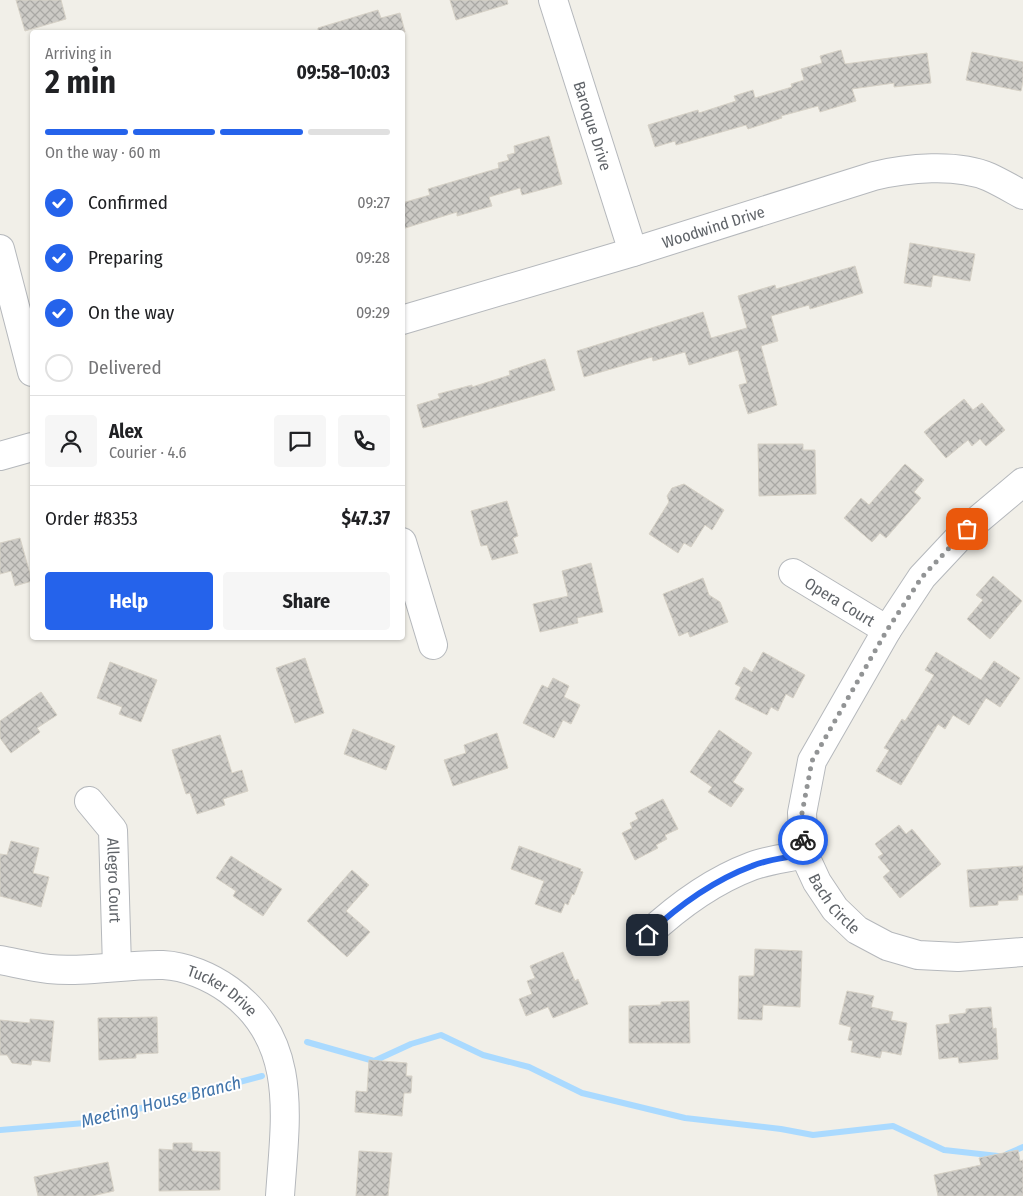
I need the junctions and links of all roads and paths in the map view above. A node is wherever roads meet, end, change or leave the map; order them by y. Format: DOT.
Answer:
graph roads {
  1 [pos="553,0"];
  2 [pos="1023,195"];
  3 [pos="0,249"];
  4 [pos="633,252"];
  5 [pos="405,319"];
  6 [pos="30,364"];
  7 [pos="30,448"];
  8 [pos="0,456"];
  9 [pos="1023,482"];
  10 [pos="405,552"];
  11 [pos="794,573"];
  12 [pos="887,630"];
  13 [pos="433,645"];
  14 [pos="89,802"];
  15 [pos="804,854"];
  16 [pos="647,935"];
  17 [pos="1023,952"];
  18 [pos="0,960"];
  19 [pos="118,967"];
  20 [pos="280,1196"];
  1 -- 4 [label="street, Baroque Drive"];
  2 -- 4 [label="street, Woodwind Drive"];
  3 -- 6 [label="street"];
  4 -- 5 [label="street, Woodwind Drive"];
  7 -- 8 [label="street"];
  9 -- 12 [label="street, Bach Circle"];
  10 -- 13 [label="street"];
  11 -- 12 [label="street, Opera Court"];
  12 -- 15 [label="street, Bach Circle"];
  14 -- 19 [label="street, Allegro Court"];
  15 -- 16 [label="street"];
  15 -- 17 [label="street, Bach Circle"];
  18 -- 19 [label="street, Tucker Drive"];
  19 -- 20 [label="street, Tucker Drive"];
}
